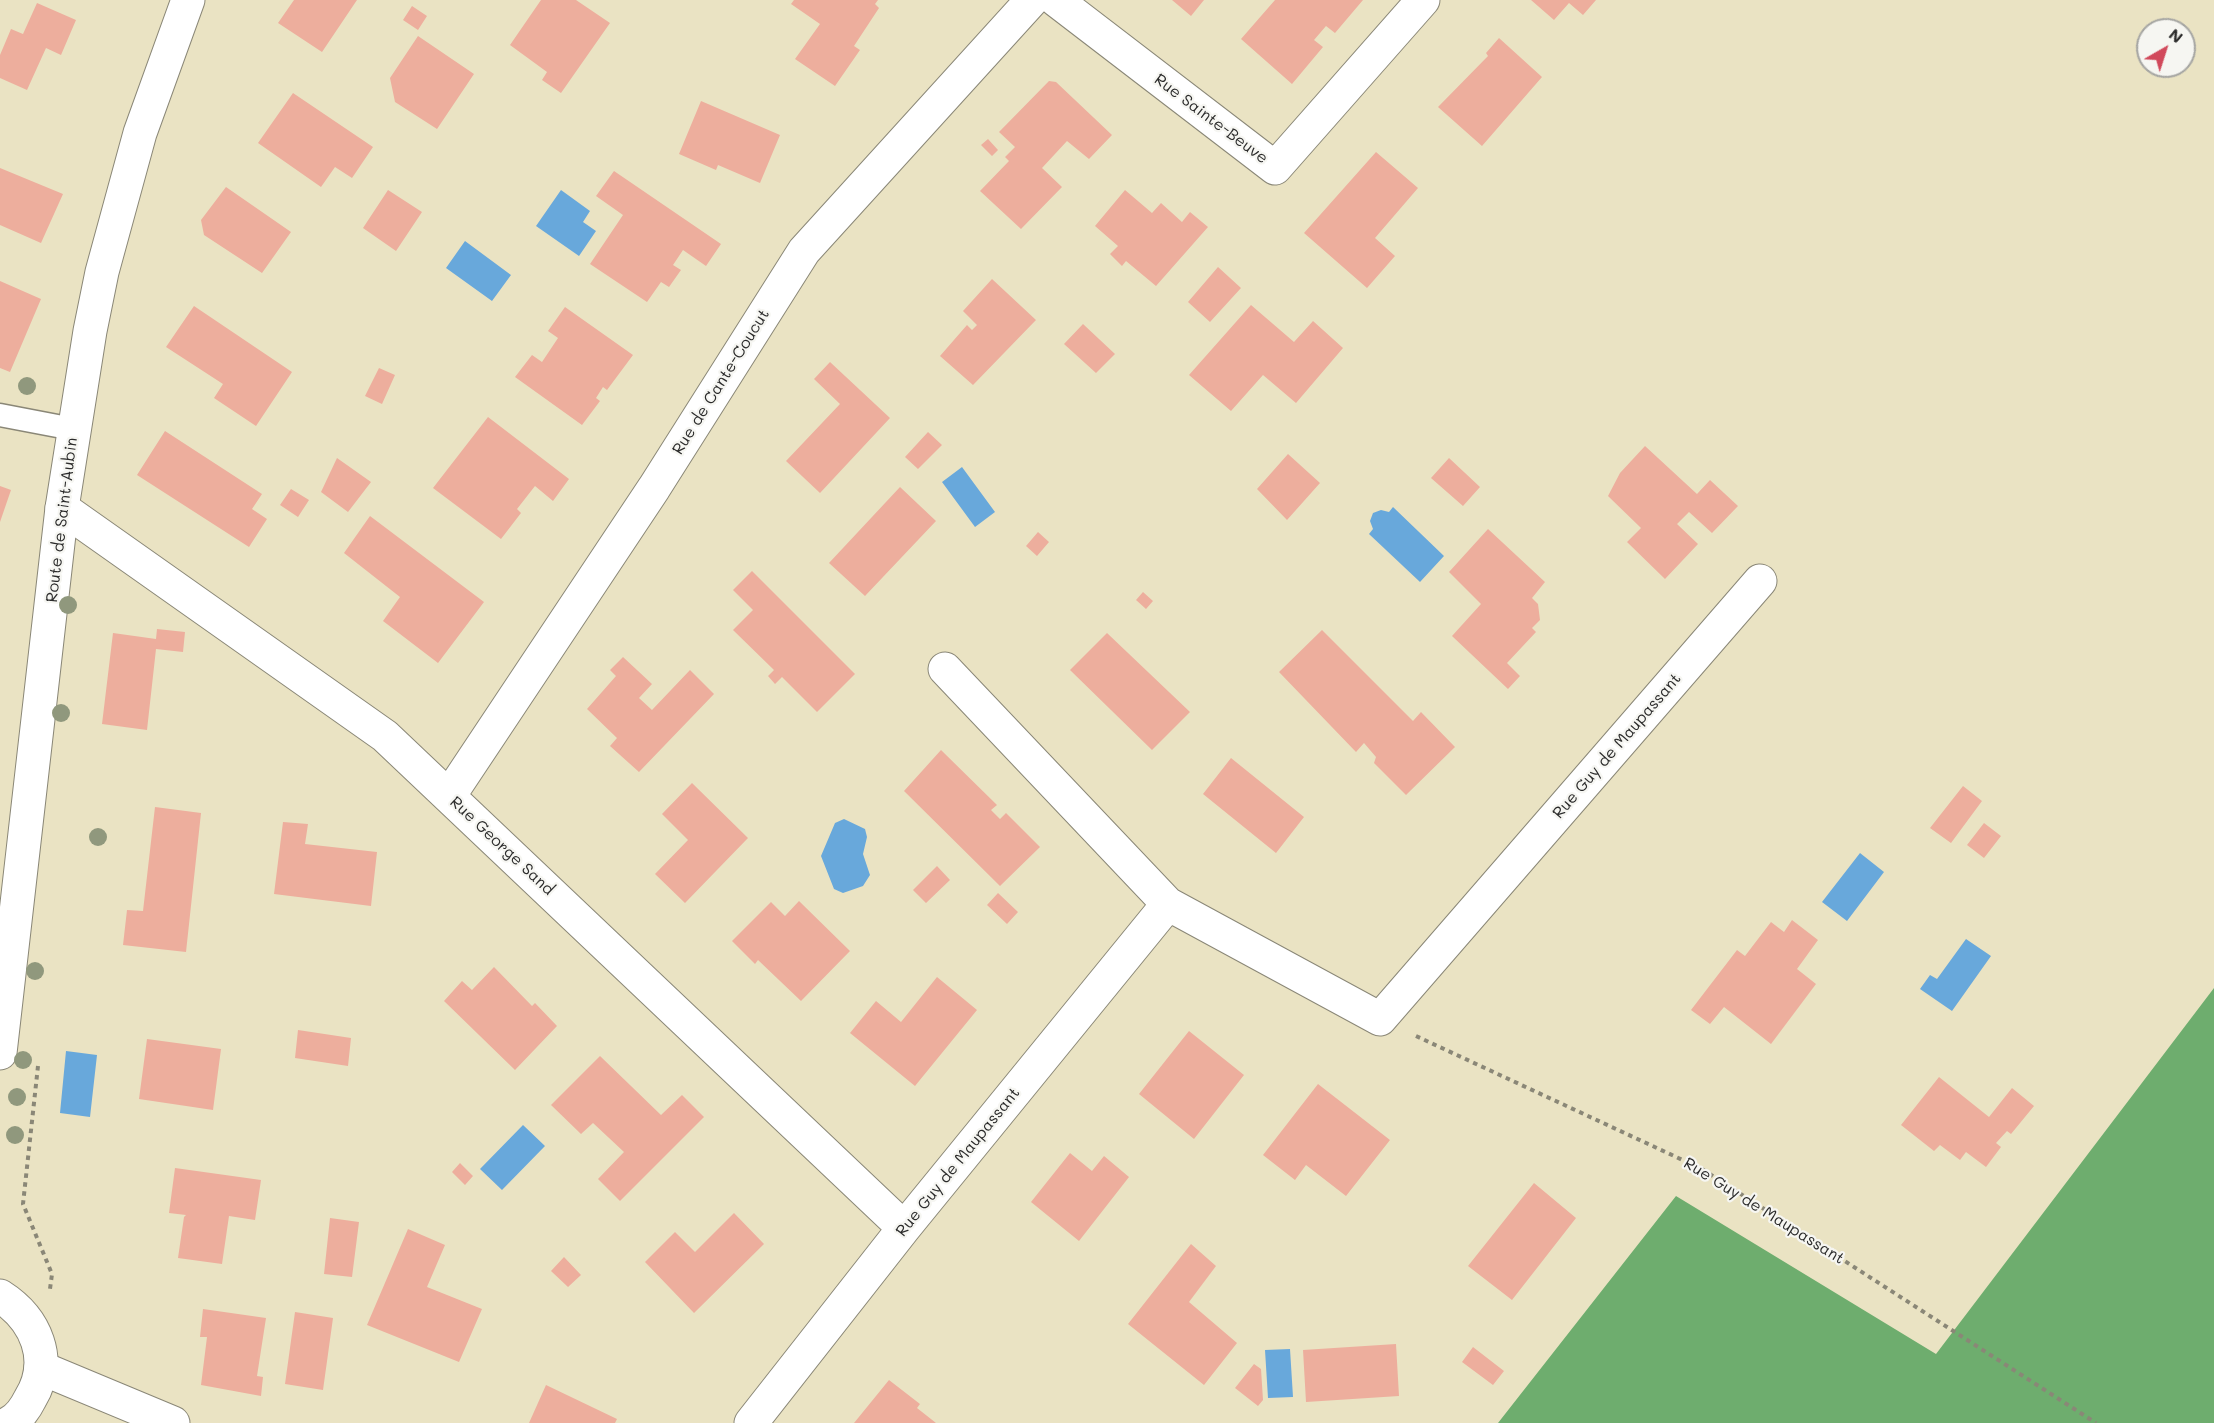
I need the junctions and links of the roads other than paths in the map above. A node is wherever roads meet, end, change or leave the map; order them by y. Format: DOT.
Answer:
graph roads {
  1 [pos="188,0"];
  2 [pos="1032,0"];
  3 [pos="1056,0"];
  4 [pos="1423,0"];
  5 [pos="0,415"];
  6 [pos="73,429"];
  7 [pos="62,508"];
  8 [pos="1760,581"];
  9 [pos="945,669"];
  10 [pos="449,796"];
  11 [pos="1168,904"];
  12 [pos="0,1053"];
  13 [pos="904,1228"];
  14 [pos="0,1296"];
  15 [pos="41,1368"];
  16 [pos="12,1422"];
  17 [pos="173,1423"];
  18 [pos="751,1423"];
  1 -- 6 [label="street, Route de Saint-Aubin"];
  2 -- 10 [label="street, Rue de Cante-Coucut"];
  3 -- 4 [label="street, Rue Sainte-Beuve"];
  5 -- 6 [label="lane"];
  6 -- 7 [label="street, Route de Saint-Aubin"];
  7 -- 10 [label="street, Rue George Sand"];
  7 -- 12 [label="street, Route de Saint-Aubin"];
  8 -- 11 [label="street, Rue Guy de Maupassant"];
  9 -- 11 [label="street"];
  10 -- 13 [label="street, Rue George Sand"];
  11 -- 13 [label="street, Rue Guy de Maupassant"];
  13 -- 18 [label="street, Rue Guy de Maupassant"];
  14 -- 15 [label="street"];
  15 -- 16 [label="street"];
  15 -- 17 [label="street"];
}
